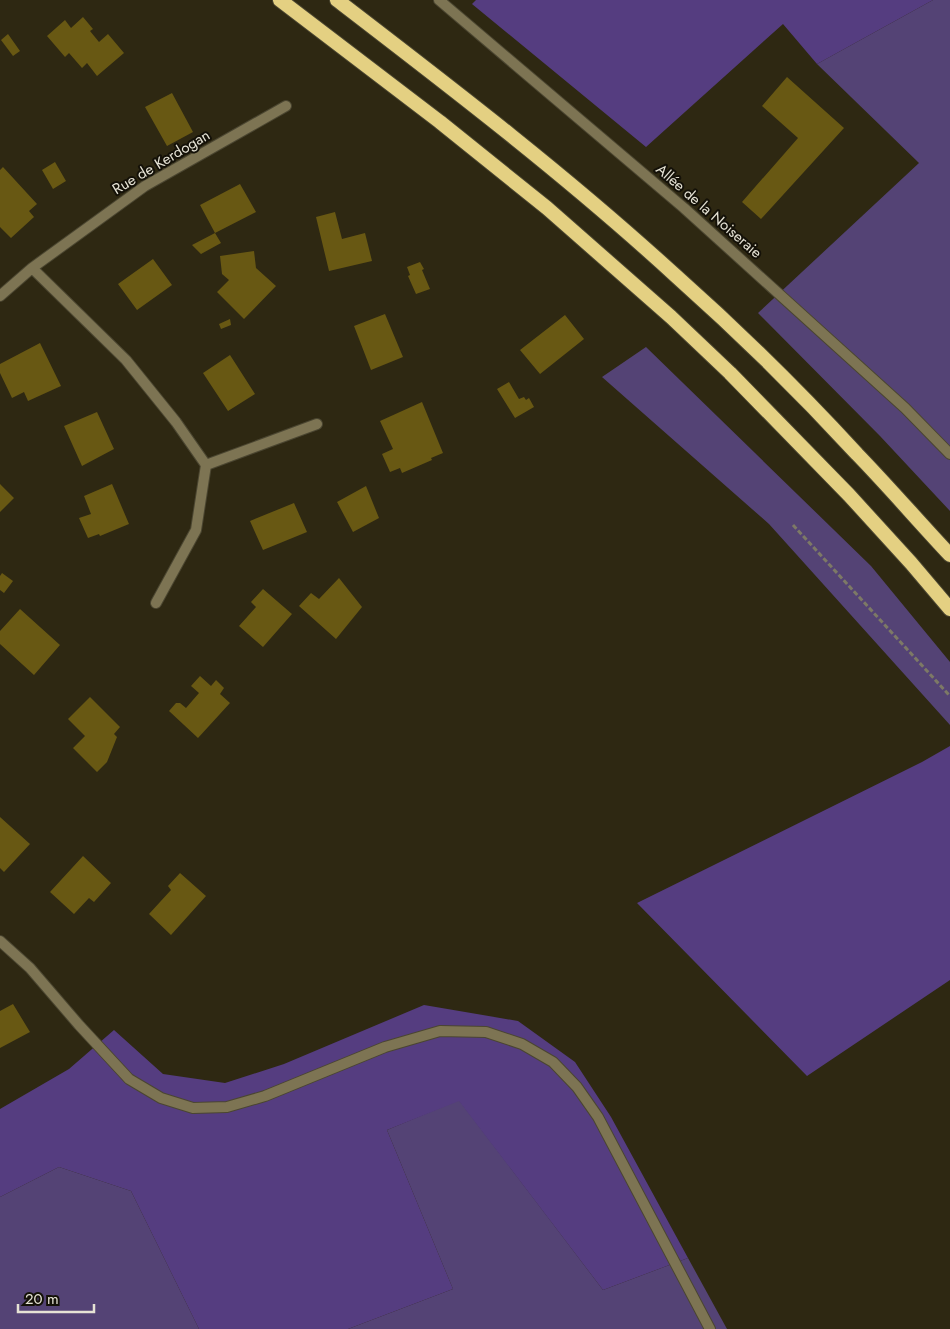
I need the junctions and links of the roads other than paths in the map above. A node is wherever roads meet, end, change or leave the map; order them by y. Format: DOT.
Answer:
graph roads {
  1 [pos="280,0"];
  2 [pos="337,0"];
  3 [pos="439,0"];
  4 [pos="286,106"];
  5 [pos="32,268"];
  6 [pos="0,296"];
  7 [pos="317,424"];
  8 [pos="950,454"];
  9 [pos="206,465"];
  10 [pos="950,555"];
  11 [pos="156,603"];
  12 [pos="950,609"];
  13 [pos="0,941"];
  14 [pos="710,1329"];
  1 -- 12 [label="highway"];
  2 -- 10 [label="highway"];
  3 -- 8 [label="street, Allée de la Noiseraie"];
  4 -- 5 [label="street, Rue de Kerdogan"];
  5 -- 6 [label="street, Rue de Kerdogan"];
  5 -- 9 [label="street"];
  7 -- 9 [label="street"];
  9 -- 11 [label="street"];
  13 -- 14 [label="street"];
}
